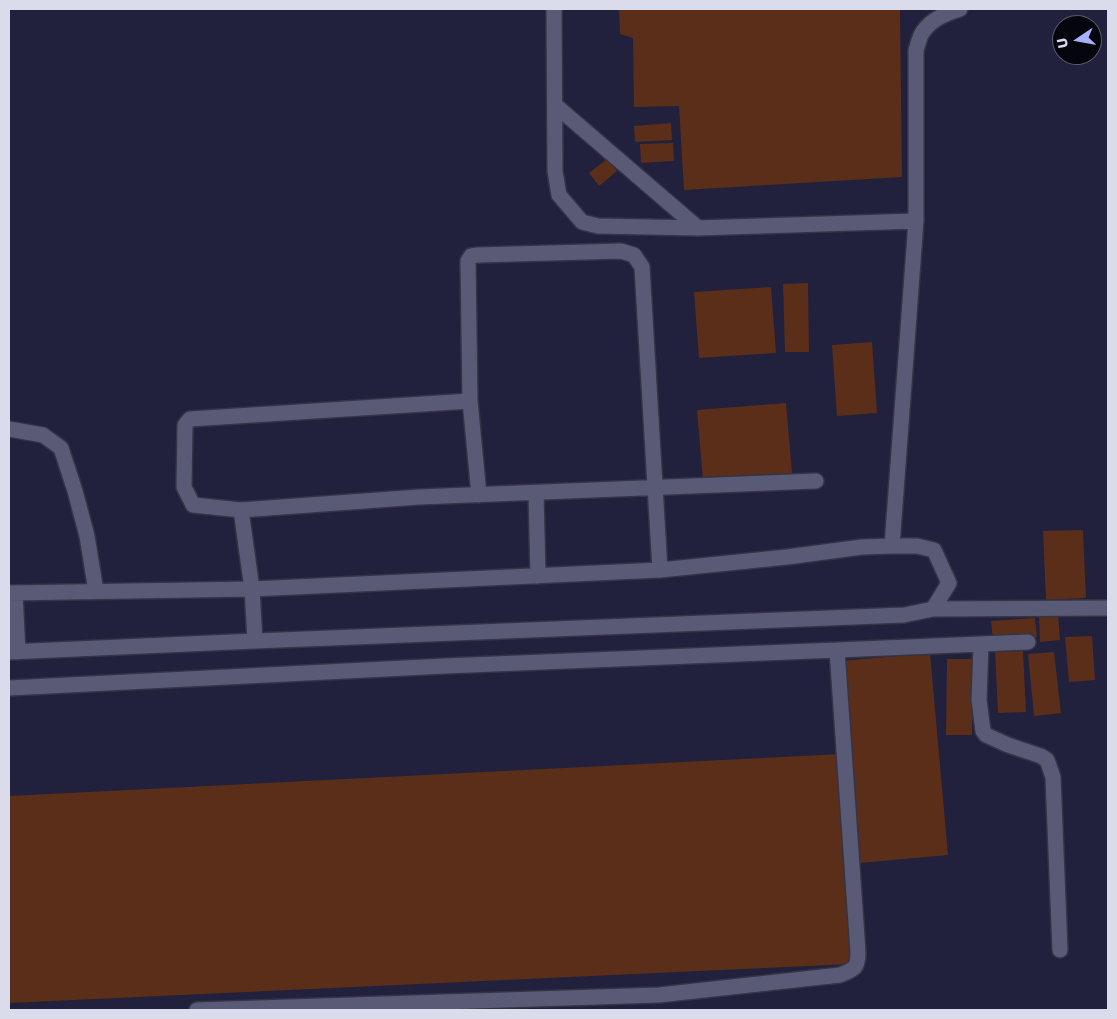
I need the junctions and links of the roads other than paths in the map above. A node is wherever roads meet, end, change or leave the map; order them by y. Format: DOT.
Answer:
graph roads {
  1 [pos="554,9"];
  2 [pos="960,9"];
  3 [pos="555,105"];
  4 [pos="916,221"];
  5 [pos="698,228"];
  6 [pos="470,401"];
  7 [pos="9,429"];
  8 [pos="816,481"];
  9 [pos="655,488"];
  10 [pos="536,493"];
  11 [pos="479,495"];
  12 [pos="241,510"];
  13 [pos="892,546"];
  14 [pos="660,570"];
  15 [pos="538,576"];
  16 [pos="252,589"];
  17 [pos="96,591"];
  18 [pos="12,593"];
  19 [pos="1108,603"];
  20 [pos="935,606"];
  21 [pos="1108,608"];
  22 [pos="255,641"];
  23 [pos="1028,642"];
  24 [pos="981,644"];
  25 [pos="837,650"];
  26 [pos="13,652"];
  27 [pos="9,688"];
  28 [pos="1060,950"];
  29 [pos="197,1010"];
  1 -- 3 [label="lane"];
  2 -- 4 [label="lane"];
  3 -- 5 [label="lane"];
  3 -- 5 [label="lane"];
  4 -- 5 [label="lane"];
  4 -- 13 [label="lane"];
  6 -- 9 [label="lane"];
  6 -- 11 [label="lane"];
  6 -- 12 [label="lane"];
  7 -- 17 [label="lane"];
  8 -- 9 [label="lane"];
  9 -- 10 [label="lane"];
  9 -- 14 [label="lane"];
  10 -- 11 [label="lane"];
  10 -- 15 [label="lane"];
  11 -- 12 [label="lane"];
  12 -- 16 [label="lane"];
  13 -- 14 [label="lane"];
  13 -- 20 [label="lane"];
  14 -- 15 [label="lane"];
  15 -- 16 [label="lane"];
  16 -- 17 [label="lane"];
  16 -- 22 [label="lane"];
  17 -- 18 [label="lane"];
  18 -- 26 [label="lane"];
  19 -- 20 [label="lane"];
  20 -- 21 [label="lane"];
  20 -- 22 [label="lane"];
  22 -- 26 [label="lane"];
  23 -- 24 [label="lane"];
  24 -- 25 [label="lane"];
  24 -- 28 [label="lane"];
  25 -- 27 [label="lane"];
  25 -- 29 [label="lane"];
}
